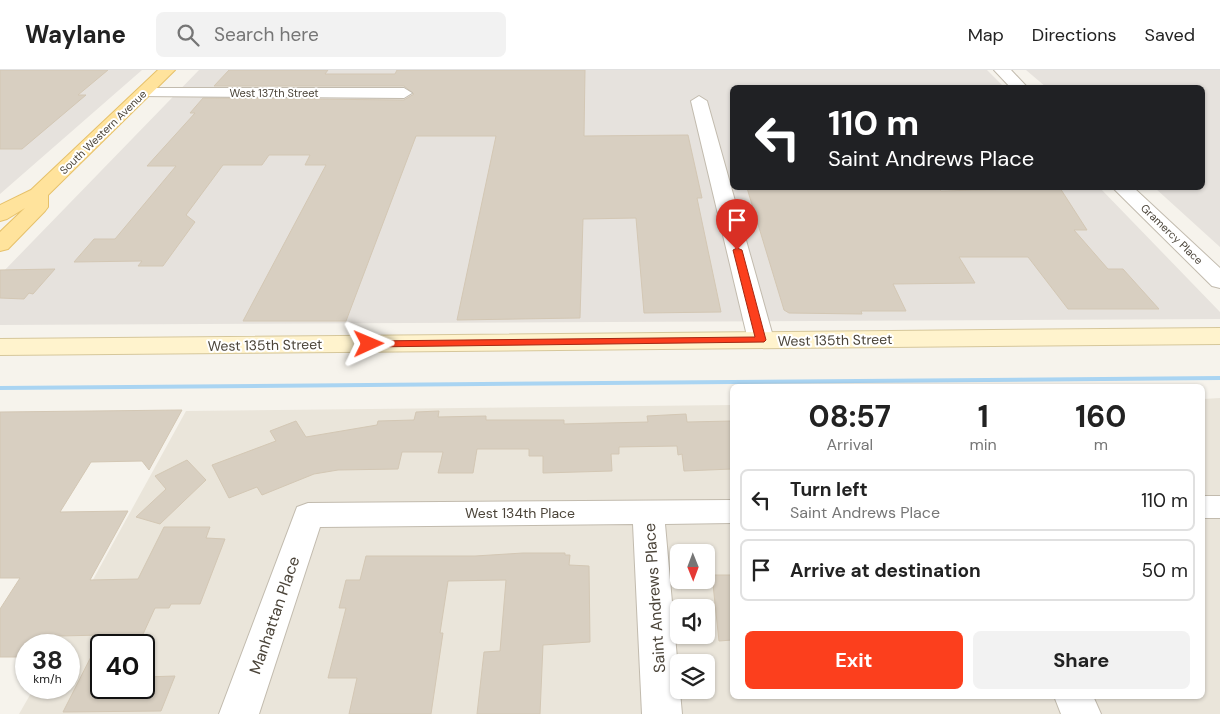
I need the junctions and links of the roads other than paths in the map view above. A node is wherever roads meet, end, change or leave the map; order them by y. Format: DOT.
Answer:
graph roads {
  1 [pos="167,70"];
  2 [pos="1002,70"];
  3 [pos="1017,85"];
  4 [pos="144,93"];
  5 [pos="404,93"];
  6 [pos="699,101"];
  7 [pos="1126,190"];
  8 [pos="38,194"];
  9 [pos="0,215"];
  10 [pos="0,244"];
  11 [pos="1220,281"];
  12 [pos="1220,336"];
  13 [pos="761,340"];
  14 [pos="0,347"];
  15 [pos="1205,507"];
  16 [pos="1220,507"];
  17 [pos="648,512"];
  18 [pos="730,512"];
  19 [pos="308,515"];
  20 [pos="1074,699"];
  21 [pos="239,714"];
  22 [pos="662,714"];
  23 [pos="1081,714"];
  1 -- 4 [label="main road, South Western Avenue"];
  2 -- 3 [label="street"];
  4 -- 5 [label="street, West 137th Street"];
  4 -- 8 [label="main road, South Western Avenue"];
  6 -- 13 [label="street"];
  7 -- 11 [label="street, Gramercy Place"];
  8 -- 9 [label="main road, South Western Avenue"];
  8 -- 10 [label="main road, South Western Avenue"];
  12 -- 13 [label="street, West 135th Street"];
  13 -- 14 [label="street, West 135th Street"];
  15 -- 16 [label="street"];
  17 -- 18 [label="street, West 134th Place"];
  17 -- 19 [label="street, West 134th Place"];
  17 -- 22 [label="street, Saint Andrews Place"];
  19 -- 21 [label="street, Manhattan Place"];
  20 -- 23 [label="street"];
}
